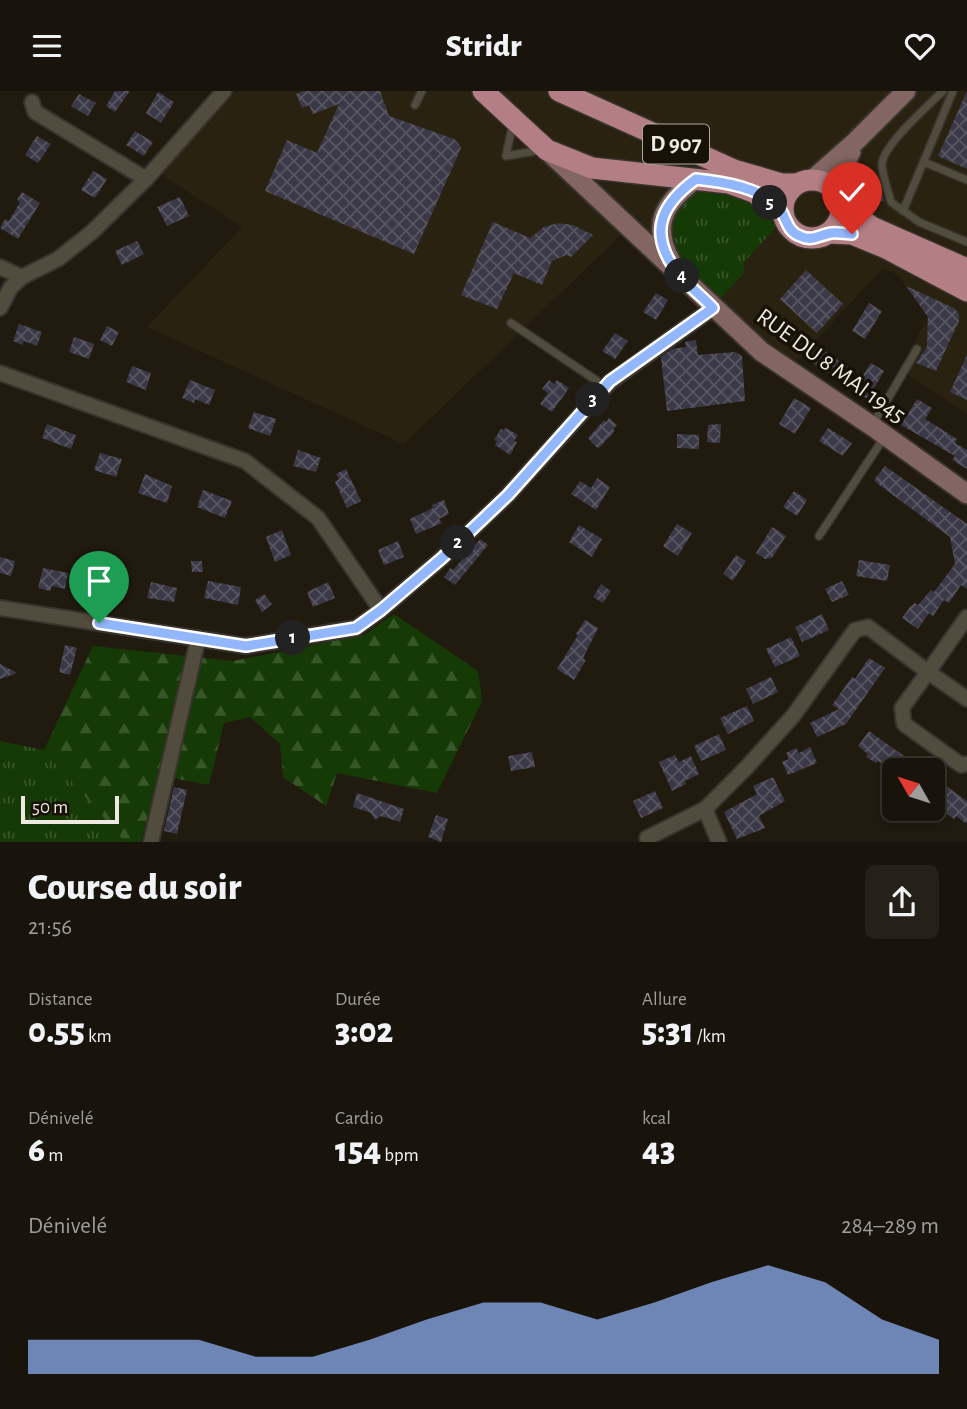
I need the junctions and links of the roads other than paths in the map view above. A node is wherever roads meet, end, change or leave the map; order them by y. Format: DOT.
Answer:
graph roads {
  1 [pos="224,91"];
  2 [pos="422,91"];
  3 [pos="482,91"];
  4 [pos="559,91"];
  5 [pos="906,91"];
  6 [pos="943,91"];
  7 [pos="953,91"];
  8 [pos="32,102"];
  9 [pos="415,105"];
  10 [pos="513,119"];
  11 [pos="856,141"];
  12 [pos="547,150"];
  13 [pos="924,162"];
  14 [pos="146,179"];
  15 [pos="696,179"];
  16 [pos="967,180"];
  17 [pos="804,182"];
  18 [pos="838,198"];
  19 [pos="903,211"];
  20 [pos="782,213"];
  21 [pos="830,233"];
  22 [pos="967,243"];
  23 [pos="0,267"];
  24 [pos="674,269"];
  25 [pos="967,269"];
  26 [pos="22,277"];
  27 [pos="967,291"];
  28 [pos="0,308"];
  29 [pos="713,308"];
  30 [pos="511,323"];
  31 [pos="916,349"];
  32 [pos="0,373"];
  33 [pos="597,381"];
  34 [pos="878,430"];
  35 [pos="967,494"];
  36 [pos="818,536"];
  37 [pos="0,608"];
  38 [pos="381,610"];
  39 [pos="967,617"];
  40 [pos="198,639"];
  41 [pos="928,672"];
  42 [pos="967,699"];
  43 [pos="967,764"];
  44 [pos="705,809"];
  45 [pos="647,838"];
  46 [pos="151,842"];
  47 [pos="719,842"];
  1 -- 14 [label="street"];
  2 -- 9 [label="lane"];
  3 -- 10 [label="main road, D 907"];
  4 -- 17 [label="main road, D 907"];
  5 -- 11 [label="street"];
  6 -- 19 [label="lane"];
  7 -- 13 [label="lane"];
  8 -- 14 [label="street"];
  10 -- 12 [label="main road, D 907"];
  10 -- 12 [label="lane"];
  11 -- 17 [label="street"];
  11 -- 18 [label="street"];
  12 -- 15 [label="main road, D 907"];
  12 -- 24 [label="street, RUE DU 8 MAI 1945"];
  13 -- 16 [label="lane"];
  13 -- 19 [label="lane"];
  14 -- 26 [label="street"];
  15 -- 20 [label="main road, D 907"];
  15 -- 24 [label="street"];
  17 -- 18 [label="main road"];
  17 -- 20 [label="main road"];
  18 -- 21 [label="main road"];
  18 -- 25 [label="main road"];
  19 -- 22 [label="lane"];
  20 -- 21 [label="main road"];
  21 -- 27 [label="main road"];
  23 -- 26 [label="street"];
  24 -- 29 [label="street, RUE DU 8 MAI 1945"];
  26 -- 28 [label="street"];
  29 -- 34 [label="street, RUE DU 8 MAI 1945"];
  29 -- 38 [label="street"];
  30 -- 33 [label="lane"];
  31 -- 34 [label="lane"];
  32 -- 38 [label="street"];
  34 -- 35 [label="street, RUE DU 8 MAI 1945"];
  34 -- 36 [label="lane"];
  37 -- 40 [label="street"];
  38 -- 40 [label="street"];
  39 -- 41 [label="street"];
  40 -- 46 [label="street"];
  41 -- 42 [label="street"];
  41 -- 43 [label="street"];
  41 -- 44 [label="street"];
  44 -- 45 [label="street"];
  44 -- 47 [label="street"];
}
